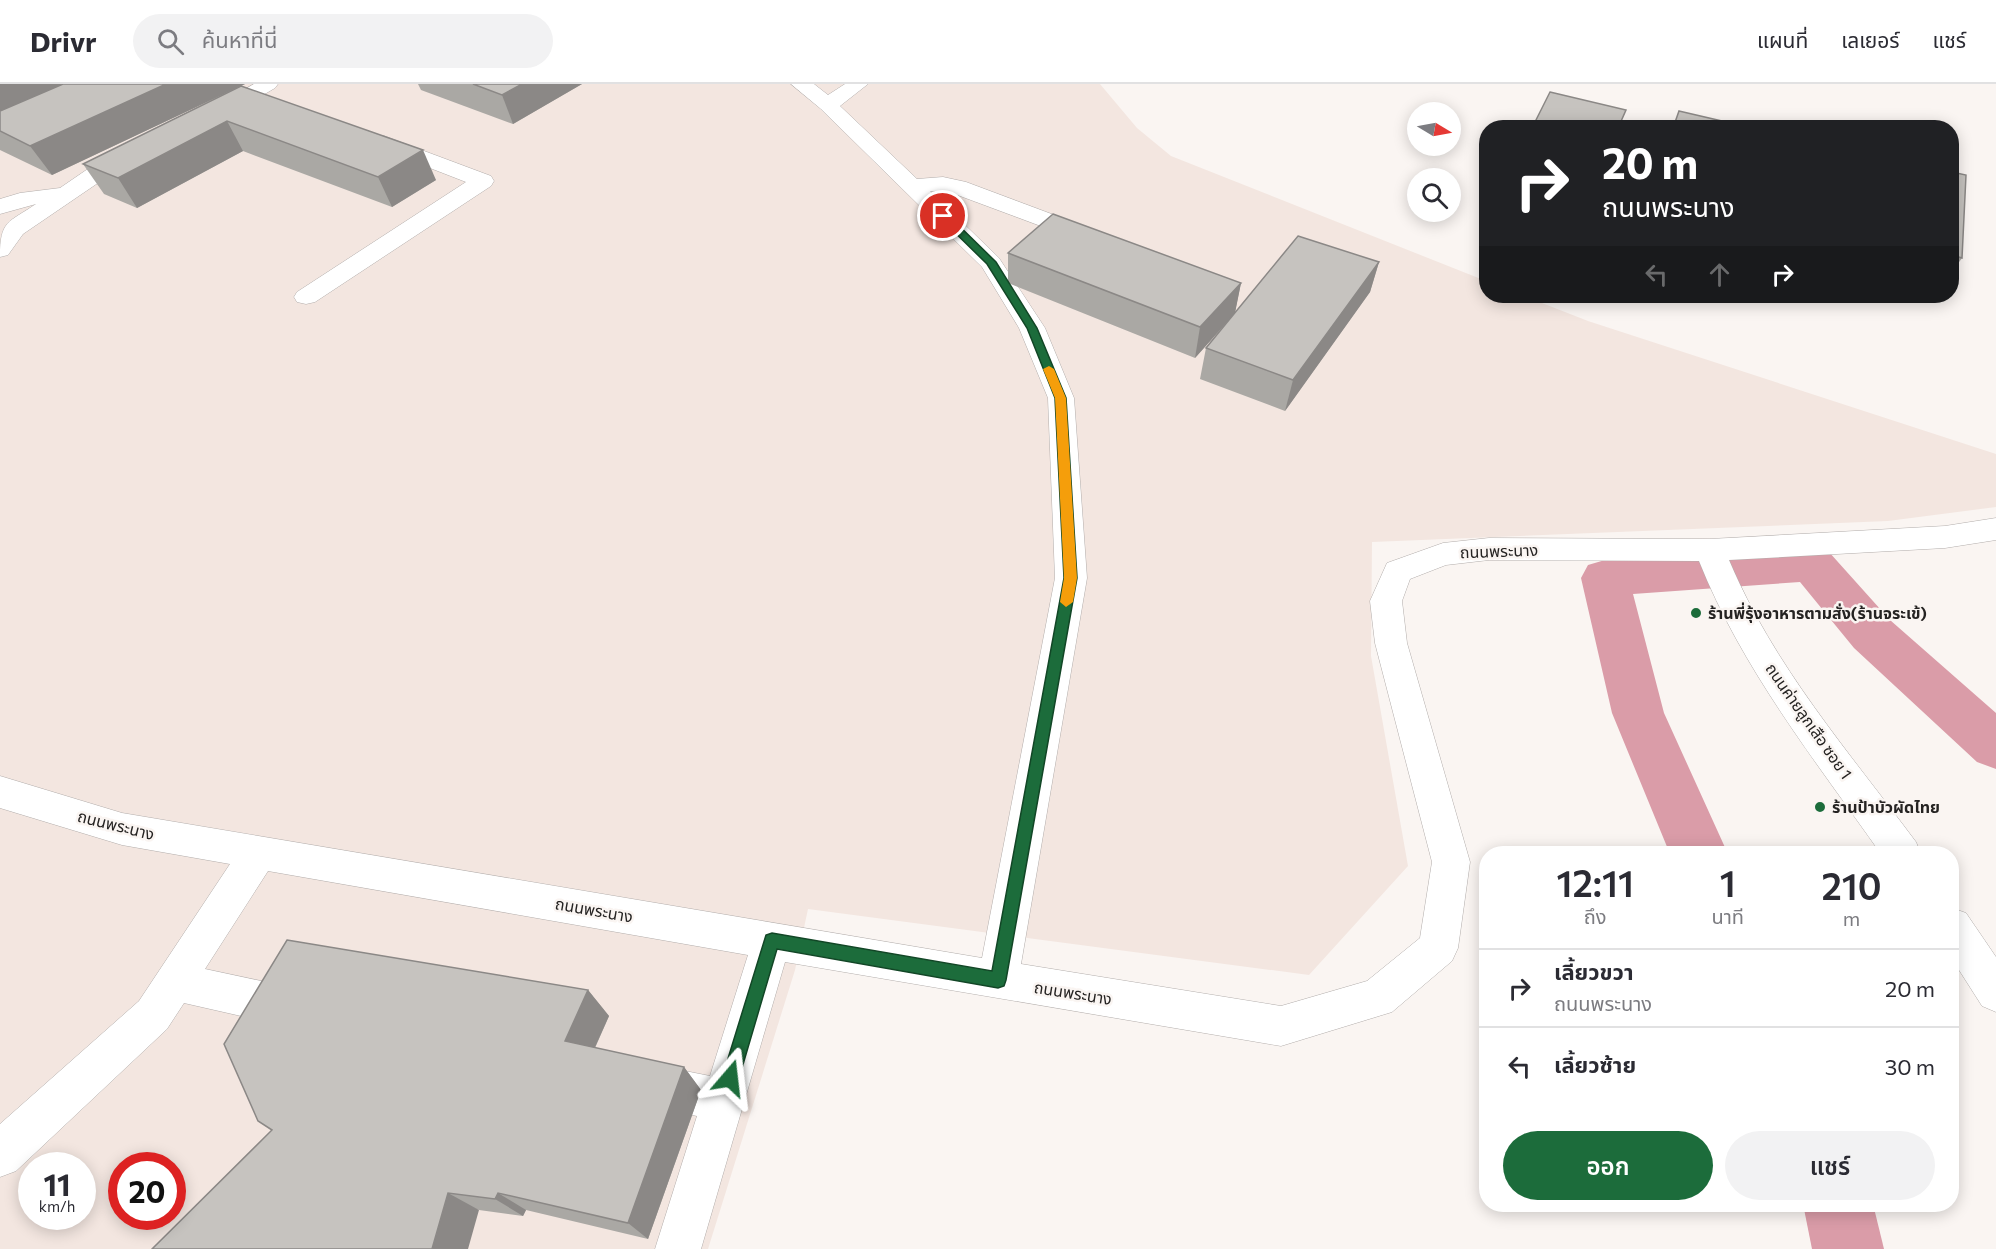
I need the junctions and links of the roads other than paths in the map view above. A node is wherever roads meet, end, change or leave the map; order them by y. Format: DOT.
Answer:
graph roads {
  1 [pos="801,84"];
  2 [pos="858,84"];
  3 [pos="267,92"];
  4 [pos="828,105"];
  5 [pos="203,120"];
  6 [pos="364,134"];
  7 [pos="146,148"];
  8 [pos="912,186"];
  9 [pos="68,192"];
  10 [pos="0,207"];
  11 [pos="1112,244"];
  12 [pos="0,250"];
  13 [pos="306,297"];
  14 [pos="1996,529"];
  15 [pos="1710,550"];
  16 [pos="0,792"];
  17 [pos="1897,846"];
  18 [pos="259,852"];
  19 [pos="1959,936"];
  20 [pos="772,941"];
  21 [pos="998,980"];
  22 [pos="175,982"];
  23 [pos="1996,992"];
  24 [pos="326,1015"];
  25 [pos="619,1078"];
  26 [pos="724,1100"];
  27 [pos="0,1155"];
  28 [pos="678,1249"];
  1 -- 4 [label="street"];
  2 -- 4 [label="street"];
  3 -- 5 [label="street"];
  4 -- 8 [label="street"];
  6 -- 13 [label="street"];
  7 -- 9 [label="street"];
  8 -- 11 [label="street"];
  8 -- 21 [label="street"];
  9 -- 10 [label="street"];
  9 -- 12 [label="street"];
  14 -- 15 [label="street, ถนนพระนาง"];
  15 -- 17 [label="street, ถนนค่ายลูกเสือ ซอย 1"];
  15 -- 21 [label="street, ถนนพระนาง"];
  16 -- 18 [label="street, ถนนพระนาง"];
  18 -- 20 [label="street, ถนนพระนาง"];
  18 -- 22 [label="street"];
  19 -- 23 [label="street"];
  20 -- 21 [label="street, ถนนพระนาง"];
  20 -- 26 [label="street"];
  22 -- 24 [label="street"];
  22 -- 27 [label="street"];
  25 -- 26 [label="street"];
  26 -- 28 [label="street"];
}
